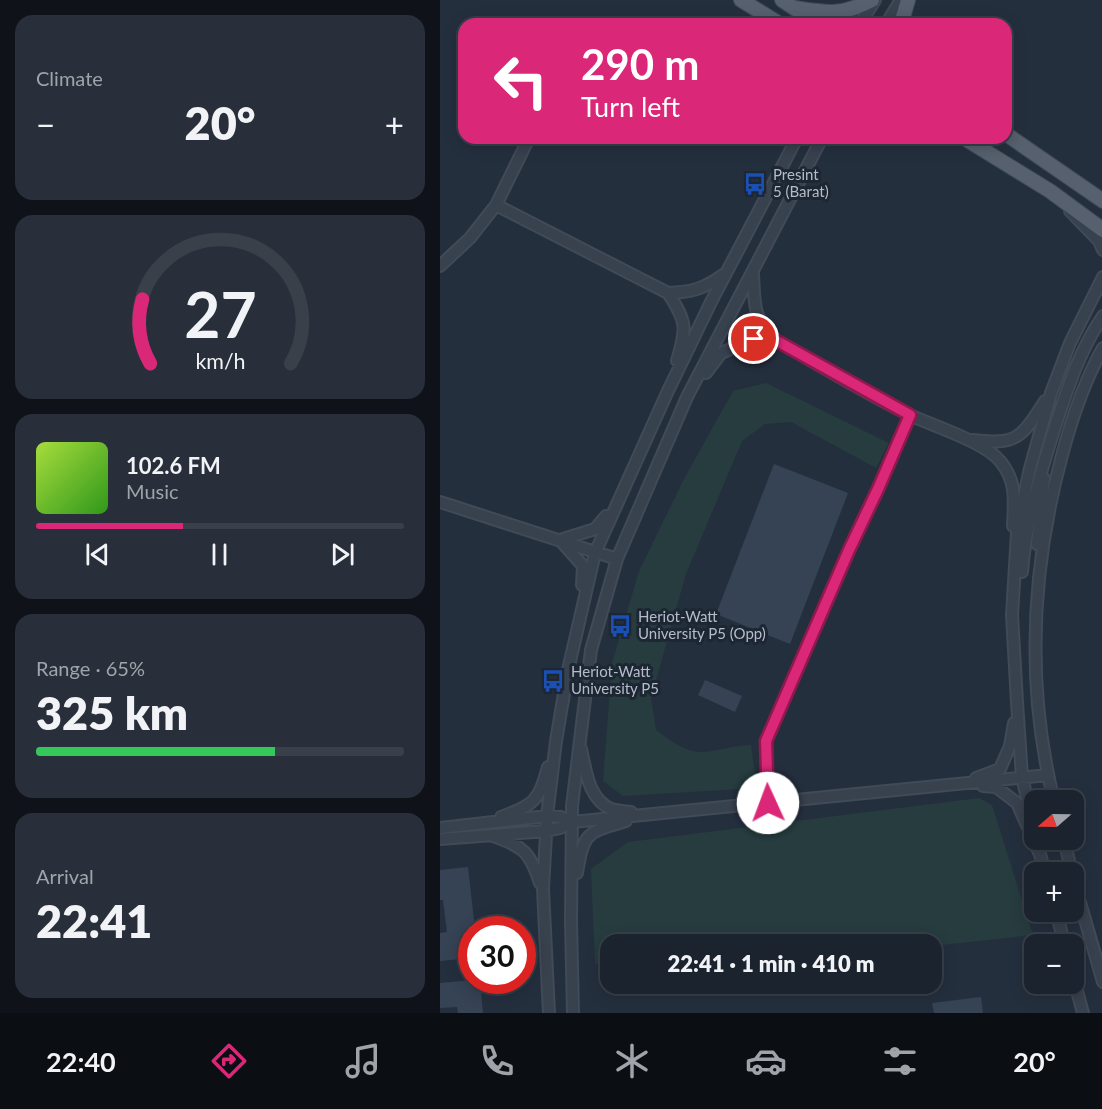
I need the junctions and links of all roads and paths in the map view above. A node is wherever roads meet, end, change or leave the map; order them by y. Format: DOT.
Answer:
graph roads {
  1 [pos="741,0"];
  2 [pos="782,0"];
  3 [pos="874,0"];
  4 [pos="901,0"];
  5 [pos="908,0"];
  6 [pos="795,8"];
  7 [pos="770,18"];
  8 [pos="809,18"];
  9 [pos="864,18"];
  10 [pos="890,18"];
  11 [pos="903,18"];
  12 [pos="1012,139"];
  13 [pos="526,144"];
  14 [pos="794,144"];
  15 [pos="819,144"];
  16 [pos="974,144"];
  17 [pos="1050,191"];
  18 [pos="1103,201"];
  19 [pos="496,205"];
  20 [pos="1103,230"];
  21 [pos="1103,250"];
  22 [pos="440,266"];
  23 [pos="753,271"];
  24 [pos="726,273"];
  25 [pos="1103,277"];
  26 [pos="668,293"];
  27 [pos="1103,316"];
  28 [pos="777,341"];
  29 [pos="1103,348"];
  30 [pos="667,393"];
  31 [pos="1051,393"];
  32 [pos="687,397"];
  33 [pos="910,415"];
  34 [pos="968,440"];
  35 [pos="1050,444"];
  36 [pos="441,502"];
  37 [pos="614,508"];
  38 [pos="560,540"];
  39 [pos="595,552"];
  40 [pos="617,559"];
  41 [pos="582,604"];
  42 [pos="1035,613"];
  43 [pos="1012,615"];
  44 [pos="1017,702"];
  45 [pos="556,741"];
  46 [pos="579,741"];
  47 [pos="1048,775"];
  48 [pos="1022,777"];
  49 [pos="962,783"];
  50 [pos="1025,790"];
  51 [pos="1051,790"];
  52 [pos="768,803"];
  53 [pos="646,815"];
  54 [pos="547,816"];
  55 [pos="487,822"];
  56 [pos="572,822"];
  57 [pos="440,828"];
  58 [pos="546,831"];
  59 [pos="489,835"];
  60 [pos="440,839"];
  61 [pos="1039,850"];
  62 [pos="1041,857"];
  63 [pos="1042,862"];
  64 [pos="542,889"];
  65 [pos="1084,920"];
  66 [pos="571,922"];
  67 [pos="1103,982"];
  68 [pos="1078,994"];
  69 [pos="549,1013"];
  70 [pos="573,1013"];
  71 [pos="1083,1013"];
  1 -- 7 [label="main road"];
  2 -- 6 [label="main road"];
  3 -- 6 [label="main road"];
  3 -- 9 [label="street"];
  4 -- 10 [label="street"];
  5 -- 11 [label="main road"];
  6 -- 8 [label="main road"];
  12 -- 18 [label="main road"];
  13 -- 19 [label="street"];
  14 -- 24 [label="street"];
  15 -- 23 [label="street"];
  16 -- 17 [label="main road"];
  17 -- 20 [label="main road"];
  17 -- 21 [label="street"];
  19 -- 22 [label="street"];
  19 -- 26 [label="street"];
  23 -- 28 [label="street"];
  23 -- 32 [label="street"];
  24 -- 26 [label="street"];
  24 -- 30 [label="street"];
  25 -- 31 [label="street"];
  26 -- 30 [label="street"];
  27 -- 35 [label="street"];
  28 -- 32 [label="street"];
  28 -- 33 [label="street"];
  29 -- 42 [label="street"];
  30 -- 37 [label="street"];
  31 -- 34 [label="street"];
  31 -- 43 [label="street"];
  32 -- 40 [label="street"];
  33 -- 34 [label="street"];
  33 -- 52 [label="street"];
  34 -- 43 [label="street"];
  35 -- 42 [label="street"];
  35 -- 44 [label="street"];
  36 -- 38 [label="street"];
  37 -- 38 [label="street"];
  37 -- 39 [label="street"];
  38 -- 39 [label="street"];
  38 -- 41 [label="street"];
  39 -- 40 [label="street"];
  39 -- 41 [label="street"];
  40 -- 46 [label="street"];
  41 -- 45 [label="street"];
  42 -- 47 [label="street"];
  43 -- 44 [label="street"];
  44 -- 48 [label="street"];
  44 -- 49 [label="street"];
  45 -- 54 [label="street"];
  45 -- 55 [label="street"];
  46 -- 53 [label="street"];
  46 -- 56 [label="street"];
  47 -- 48 [label="street"];
  47 -- 51 [label="street"];
  48 -- 49 [label="street"];
  48 -- 50 [label="street"];
  49 -- 52 [label="street"];
  49 -- 62 [label="street"];
  52 -- 53 [label="street"];
  53 -- 56 [label="street"];
  53 -- 66 [label="street"];
  54 -- 55 [label="street"];
  54 -- 56 [label="street"];
  54 -- 58 [label="street"];
  55 -- 57 [label="street"];
  56 -- 58 [label="street"];
  56 -- 66 [label="street"];
  58 -- 59 [label="street"];
  58 -- 64 [label="street"];
  59 -- 60 [label="street"];
  59 -- 64 [label="street"];
  61 -- 62 [label="street"];
  62 -- 63 [label="street"];
  64 -- 69 [label="street"];
  65 -- 67 [label="street"];
  66 -- 70 [label="street"];
  68 -- 71 [label="street"];
}
